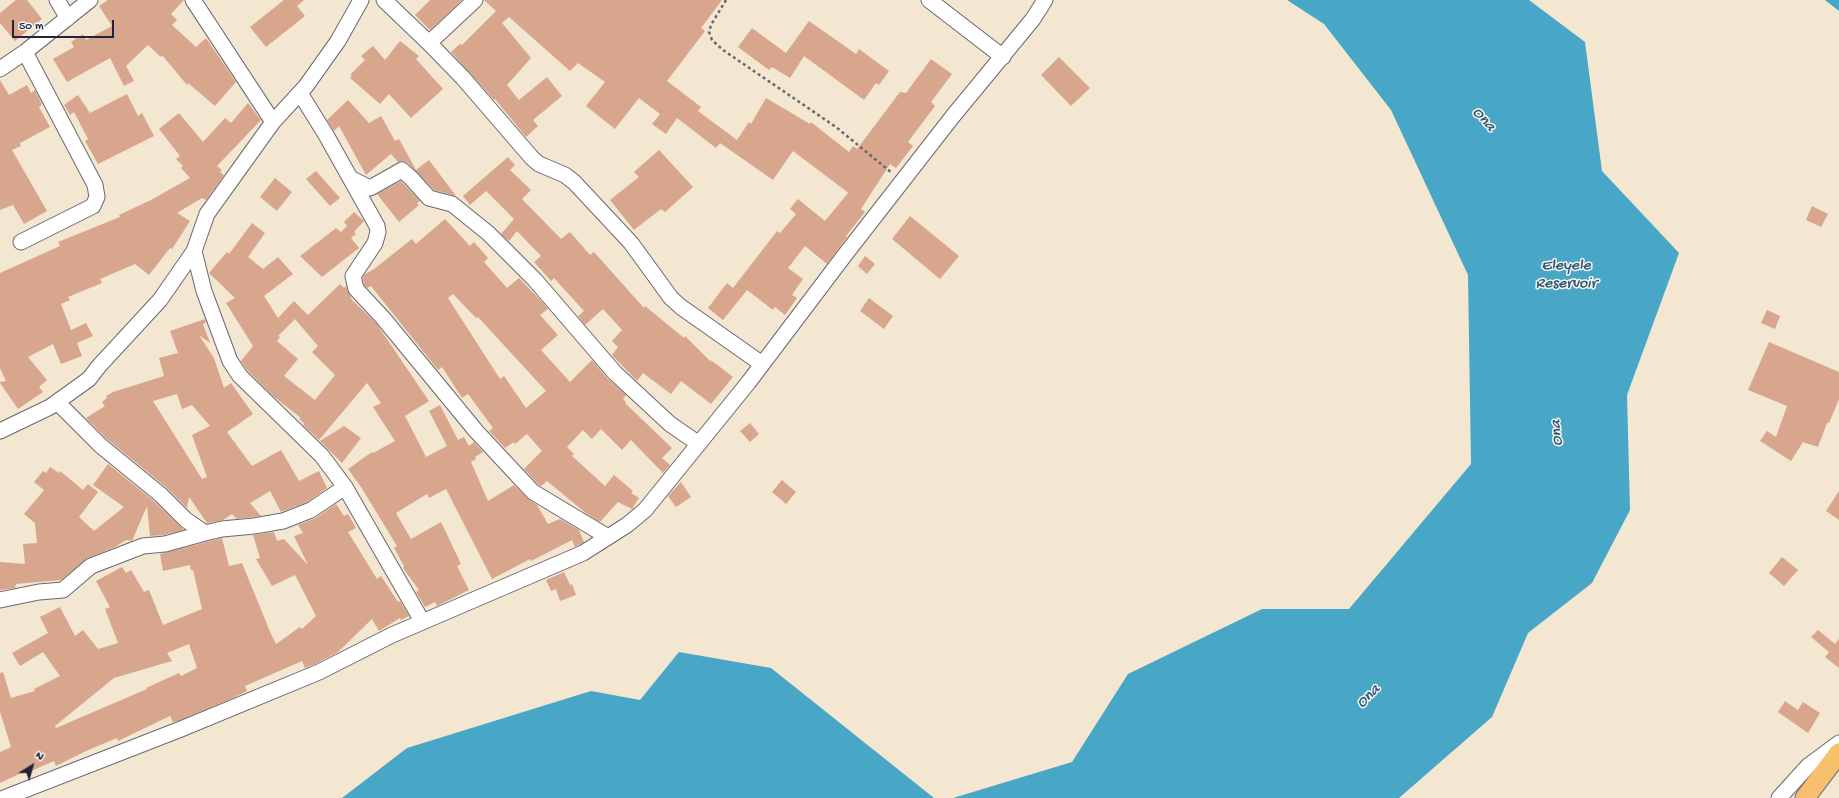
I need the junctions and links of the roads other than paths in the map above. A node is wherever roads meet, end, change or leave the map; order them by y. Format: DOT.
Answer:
graph roads {
  1 [pos="57,0"];
  2 [pos="90,0"];
  3 [pos="193,0"];
  4 [pos="361,0"];
  5 [pos="384,0"];
  6 [pos="475,0"];
  7 [pos="929,0"];
  8 [pos="1045,0"];
  9 [pos="68,18"];
  10 [pos="429,43"];
  11 [pos="25,52"];
  12 [pos="1003,57"];
  13 [pos="0,69"];
  14 [pos="300,93"];
  15 [pos="273,122"];
  16 [pos="350,178"];
  17 [pos="21,242"];
  18 [pos="194,251"];
  19 [pos="762,364"];
  20 [pos="57,402"];
  21 [pos="0,431"];
  22 [pos="699,444"];
  23 [pos="345,487"];
  24 [pos="205,533"];
  25 [pos="608,537"];
  26 [pos="0,600"];
  27 [pos="422,621"];
  28 [pos="1839,743"];
  29 [pos="1839,753"];
  30 [pos="4,798"];
  31 [pos="1779,798"];
  32 [pos="1805,798"];
  1 -- 9 [label="street"];
  2 -- 9 [label="street"];
  3 -- 15 [label="street"];
  4 -- 14 [label="street"];
  5 -- 10 [label="street"];
  6 -- 10 [label="street"];
  7 -- 12 [label="street"];
  8 -- 12 [label="street"];
  9 -- 11 [label="street"];
  10 -- 19 [label="street"];
  11 -- 13 [label="street"];
  11 -- 17 [label="street"];
  12 -- 19 [label="street"];
  14 -- 15 [label="street"];
  14 -- 16 [label="street"];
  15 -- 18 [label="street"];
  16 -- 22 [label="street"];
  16 -- 25 [label="street"];
  18 -- 20 [label="street"];
  18 -- 23 [label="street"];
  19 -- 22 [label="street"];
  20 -- 21 [label="street"];
  20 -- 24 [label="street"];
  22 -- 25 [label="street"];
  23 -- 24 [label="street"];
  23 -- 27 [label="street"];
  24 -- 26 [label="street"];
  25 -- 27 [label="street"];
  27 -- 30 [label="street"];
  28 -- 31 [label="street"];
  29 -- 32 [label="main road"];
}
